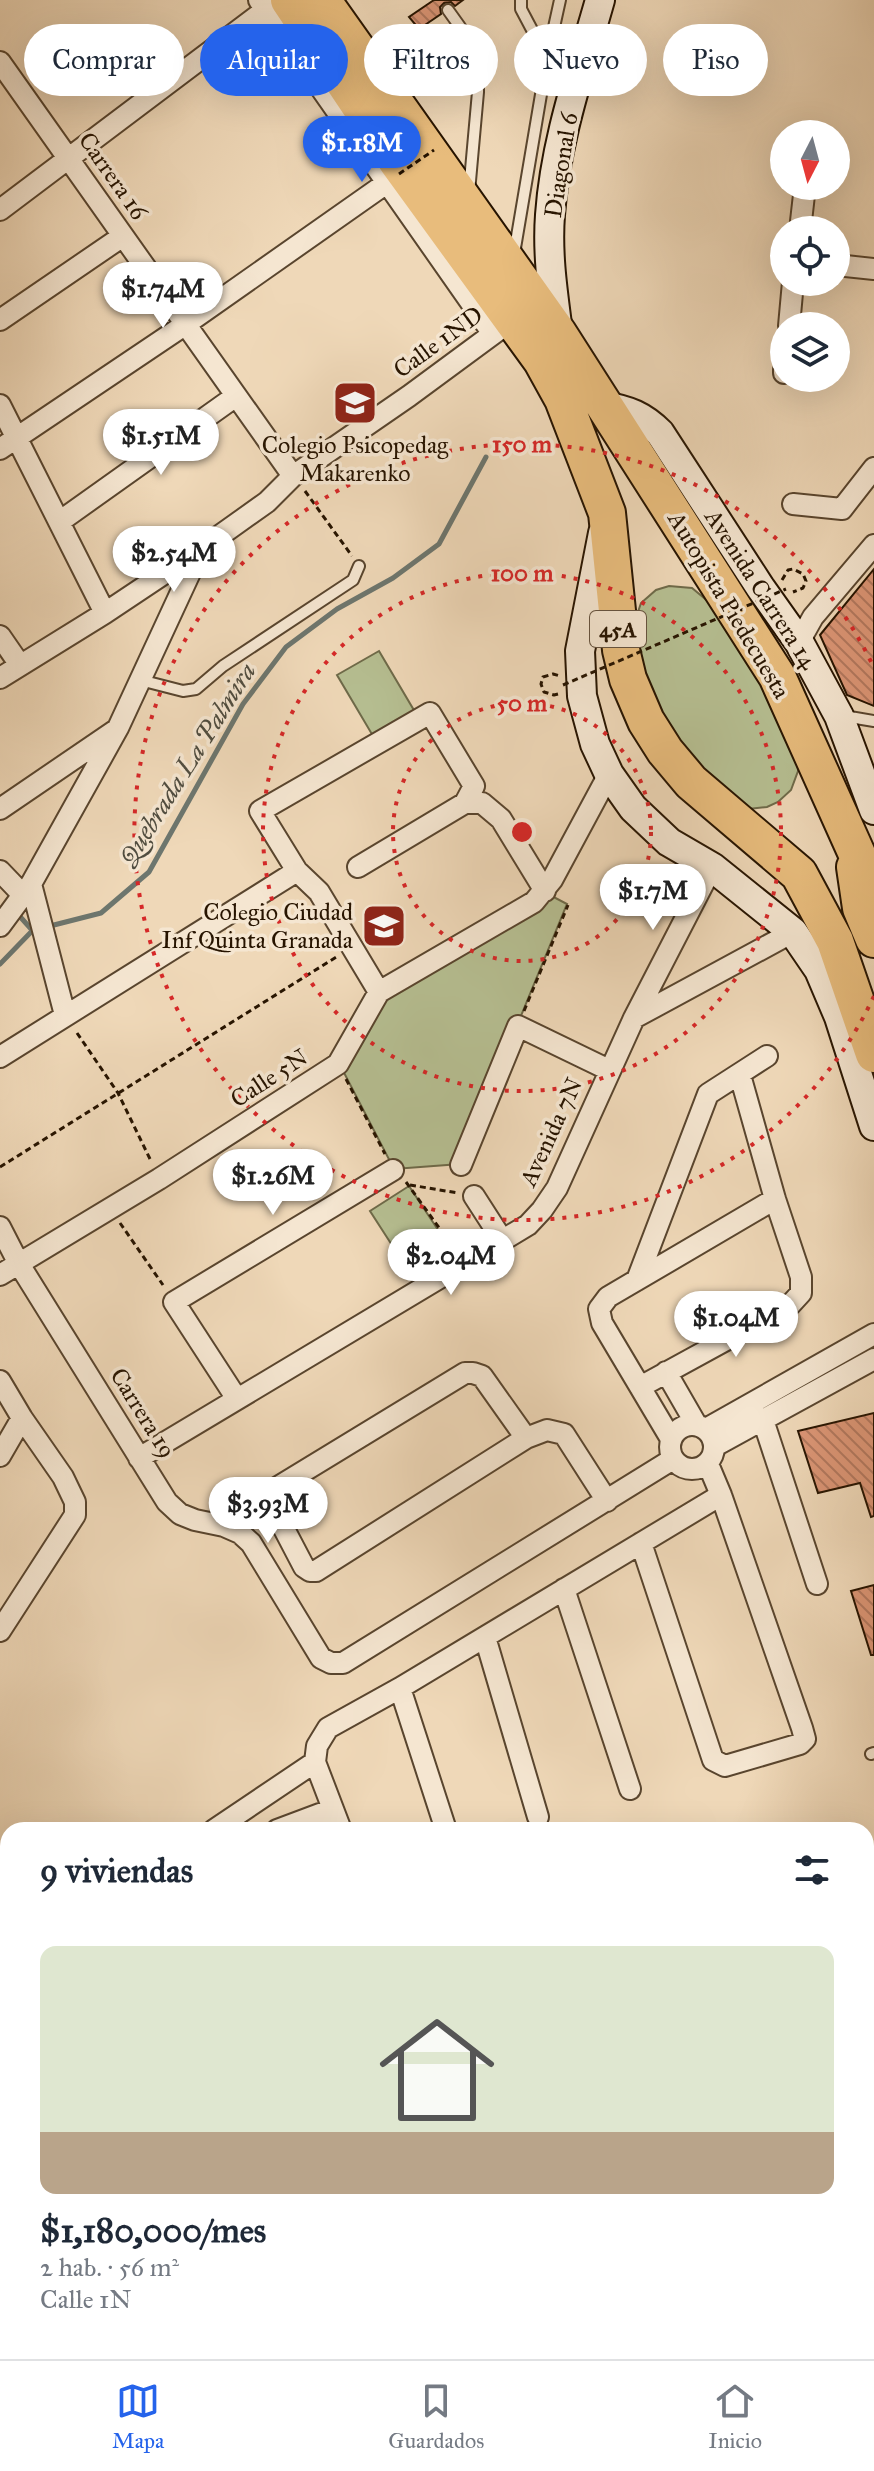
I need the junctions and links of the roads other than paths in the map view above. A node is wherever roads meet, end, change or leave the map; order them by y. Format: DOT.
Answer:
graph roads {
  1 [pos="322,0"];
  2 [pos="521,0"];
  3 [pos="560,0"];
  4 [pos="600,0"];
  5 [pos="273,2"];
  6 [pos="448,10"];
  7 [pos="529,24"];
  8 [pos="555,24"];
  9 [pos="0,62"];
  10 [pos="541,96"];
  11 [pos="567,96"];
  12 [pos="571,103"];
  13 [pos="69,159"];
  14 [pos="394,178"];
  15 [pos="468,206"];
  16 [pos="0,210"];
  17 [pos="123,236"];
  18 [pos="850,266"];
  19 [pos="511,268"];
  20 [pos="874,269"];
  21 [pos="0,320"];
  22 [pos="186,324"];
  23 [pos="502,327"];
  24 [pos="558,333"];
  25 [pos="236,396"];
  26 [pos="0,405"];
  27 [pos="604,406"];
  28 [pos="9,443"];
  29 [pos="874,468"];
  30 [pos="293,476"];
  31 [pos="793,504"];
  32 [pos="607,513"];
  33 [pos="59,522"];
  34 [pos="874,545"];
  35 [pos="201,549"];
  36 [pos="359,566"];
  37 [pos="105,613"];
  38 [pos="800,628"];
  39 [pos="0,636"];
  40 [pos="755,643"];
  41 [pos="20,665"];
  42 [pos="0,678"];
  43 [pos="140,680"];
  44 [pos="839,716"];
  45 [pos="874,721"];
  46 [pos="118,728"];
  47 [pos="609,774"];
  48 [pos="465,803"];
  49 [pos="0,809"];
  50 [pos="874,810"];
  51 [pos="851,842"];
  52 [pos="358,867"];
  53 [pos="712,867"];
  54 [pos="0,871"];
  55 [pos="297,871"];
  56 [pos="799,874"];
  57 [pos="545,891"];
  58 [pos="874,892"];
  59 [pos="24,893"];
  60 [pos="0,926"];
  61 [pos="793,932"];
  62 [pos="874,939"];
  63 [pos="874,981"];
  64 [pos="379,992"];
  65 [pos="65,1015"];
  66 [pos="634,1018"];
  67 [pos="874,1054"];
  68 [pos="767,1056"];
  69 [pos="0,1057"];
  70 [pos="609,1070"];
  71 [pos="740,1075"];
  72 [pos="874,1126"];
  73 [pos="461,1165"];
  74 [pos="393,1170"];
  75 [pos="474,1196"];
  76 [pos="775,1199"];
  77 [pos="0,1227"];
  78 [pos="503,1241"];
  79 [pos="19,1264"];
  80 [pos="0,1275"];
  81 [pos="637,1280"];
  82 [pos="874,1334"];
  83 [pos="874,1359"];
  84 [pos="666,1372"];
  85 [pos="0,1381"];
  86 [pos="640,1387"];
  87 [pos="237,1399"];
  88 [pos="22,1418"];
  89 [pos="763,1420"];
  90 [pos="526,1438"];
  91 [pos="706,1441"];
  92 [pos="672,1449"];
  93 [pos="0,1456"];
  94 [pos="139,1458"];
  95 [pos="721,1495"];
  96 [pos="607,1501"];
  97 [pos="641,1543"];
  98 [pos="817,1584"];
  99 [pos="564,1589"];
  100 [pos="0,1631"];
  101 [pos="485,1637"];
  102 [pos="400,1688"];
  103 [pos="315,1762"];
  104 [pos="630,1789"];
  105 [pos="333,1809"];
  106 [pos="538,1817"];
  107 [pos="226,1822"];
  108 [pos="298,1822"];
  109 [pos="338,1822"];
  110 [pos="443,1822"];
  1 -- 15 [label="highway, Autopista Piedecuesta"];
  2 -- 7 [label="lane"];
  3 -- 8 [label="lane"];
  4 -- 12 [label="street, Diagonal 6"];
  5 -- 13 [label="street"];
  5 -- 14 [label="street"];
  5 -- 23 [label="highway, 45A"];
  6 -- 15 [label="lane"];
  9 -- 13 [label="street, Carrera 16"];
  10 -- 19 [label="lane"];
  11 -- 12 [label="lane"];
  12 -- 24 [label="street, Diagonal 6"];
  13 -- 16 [label="street"];
  13 -- 17 [label="street, Carrera 16"];
  14 -- 22 [label="street"];
  14 -- 23 [label="street"];
  15 -- 19 [label="highway, Autopista Piedecuesta"];
  17 -- 21 [label="street"];
  17 -- 22 [label="street, Carrera 16"];
  18 -- 20 [label="street"];
  19 -- 24 [label="highway, Autopista Piedecuesta"];
  22 -- 25 [label="street, Carrera 16"];
  22 -- 28 [label="street"];
  23 -- 30 [label="street, Calle 1ND"];
  23 -- 32 [label="highway, 45A"];
  24 -- 27 [label="highway, Autopista Piedecuesta"];
  25 -- 30 [label="street, Carrera 16"];
  25 -- 33 [label="street"];
  26 -- 28 [label="street"];
  27 -- 38 [label="street, Avenida Carrera 14"];
  27 -- 40 [label="highway, Autopista Piedecuesta"];
  28 -- 33 [label="street"];
  29 -- 31 [label="street"];
  30 -- 35 [label="street, Calle 1ND"];
  32 -- 47 [label="street"];
  32 -- 56 [label="highway, 45A"];
  33 -- 37 [label="street"];
  34 -- 38 [label="street"];
  35 -- 37 [label="street, Calle 1ND"];
  35 -- 43 [label="street"];
  36 -- 43 [label="lane"];
  37 -- 41 [label="street, Calle 1ND"];
  38 -- 40 [label="street"];
  38 -- 44 [label="street, Avenida Carrera 14"];
  39 -- 41 [label="street"];
  40 -- 51 [label="highway, Autopista Piedecuesta"];
  41 -- 42 [label="street, Calle 1ND"];
  43 -- 46 [label="street"];
  44 -- 45 [label="lane"];
  44 -- 50 [label="street, Avenida Carrera 14"];
  46 -- 49 [label="street"];
  46 -- 59 [label="street"];
  47 -- 53 [label="street"];
  47 -- 57 [label="street"];
  48 -- 52 [label="street"];
  48 -- 55 [label="street"];
  48 -- 57 [label="street"];
  51 -- 58 [label="highway, Autopista Piedecuesta"];
  51 -- 62 [label="highway"];
  53 -- 61 [label="street"];
  53 -- 66 [label="street, Avenida 7N"];
  54 -- 59 [label="street"];
  55 -- 64 [label="street"];
  55 -- 65 [label="street"];
  56 -- 63 [label="highway"];
  56 -- 67 [label="highway, 45A"];
  57 -- 64 [label="street"];
  59 -- 60 [label="street"];
  59 -- 65 [label="street"];
  61 -- 66 [label="street"];
  61 -- 72 [label="street"];
  64 -- 79 [label="street, Calle 5N"];
  65 -- 69 [label="street"];
  66 -- 70 [label="street, Avenida 7N"];
  68 -- 71 [label="street"];
  70 -- 73 [label="street"];
  70 -- 78 [label="street, Avenida 7N"];
  71 -- 76 [label="street"];
  71 -- 81 [label="street"];
  74 -- 87 [label="street"];
  75 -- 78 [label="street"];
  76 -- 81 [label="street"];
  76 -- 84 [label="street"];
  77 -- 79 [label="street, Carrera 19"];
  78 -- 87 [label="street, Avenida 7N"];
  79 -- 80 [label="street, Calle 5N"];
  79 -- 94 [label="street, Carrera 19"];
  81 -- 86 [label="street"];
  82 -- 91 [label="street"];
  83 -- 89 [label="street"];
  84 -- 86 [label="street"];
  84 -- 91 [label="street"];
  85 -- 88 [label="street"];
  86 -- 92 [label="street"];
  87 -- 94 [label="street, Avenida 7N"];
  88 -- 93 [label="street"];
  88 -- 100 [label="street"];
  89 -- 91 [label="street"];
  89 -- 98 [label="street"];
  90 -- 90 [label="street"];
  90 -- 96 [label="street"];
  91 -- 92 [label="street"];
  91 -- 92 [label="street"];
  91 -- 95 [label="street"];
  92 -- 96 [label="street"];
  94 -- 96 [label="street, Carrera 19"];
  95 -- 97 [label="street"];
  95 -- 97 [label="street"];
  97 -- 99 [label="street"];
  99 -- 101 [label="street"];
  99 -- 104 [label="street"];
  101 -- 102 [label="street"];
  101 -- 106 [label="street"];
  102 -- 103 [label="street"];
  102 -- 110 [label="street"];
  103 -- 105 [label="street"];
  103 -- 107 [label="street"];
  105 -- 108 [label="street"];
  105 -- 109 [label="street"];
}
